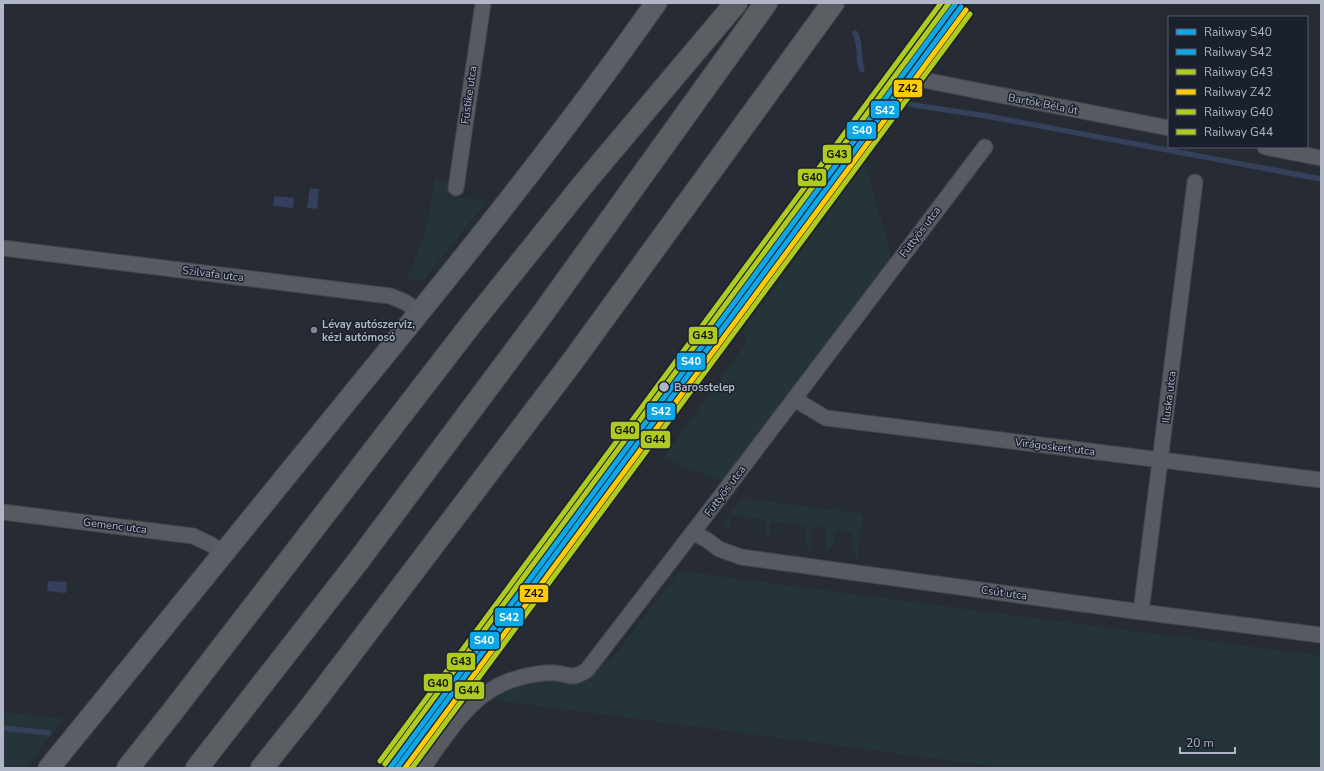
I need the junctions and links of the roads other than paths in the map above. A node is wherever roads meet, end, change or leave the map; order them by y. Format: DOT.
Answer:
graph roads {
  1 [pos="483,3"];
  2 [pos="656,3"];
  3 [pos="736,3"];
  4 [pos="766,3"];
  5 [pos="833,3"];
  6 [pos="918,79"];
  7 [pos="1168,128"];
  8 [pos="985,147"];
  9 [pos="1269,148"];
  10 [pos="1321,158"];
  11 [pos="1195,182"];
  12 [pos="456,188"];
  13 [pos="3,248"];
  14 [pos="419,312"];
  15 [pos="794,399"];
  16 [pos="1161,461"];
  17 [pos="1321,480"];
  18 [pos="3,512"];
  19 [pos="693,532"];
  20 [pos="223,553"];
  21 [pos="1141,612"];
  22 [pos="1321,635"];
  23 [pos="49,768"];
  24 [pos="128,768"];
  25 [pos="197,768"];
  26 [pos="262,768"];
  27 [pos="424,768"];
  1 -- 12 [label="street, Füstike utca"];
  2 -- 14 [label="street"];
  3 -- 24 [label="highway"];
  4 -- 25 [label="highway"];
  5 -- 26 [label="highway"];
  6 -- 7 [label="street, Bartók Béla út"];
  8 -- 15 [label="street, Füttyös utca"];
  9 -- 10 [label="street"];
  11 -- 16 [label="street, Iluska utca"];
  13 -- 14 [label="street, Szilvafa utca"];
  14 -- 20 [label="street"];
  15 -- 16 [label="street, Virágoskert utca"];
  15 -- 19 [label="street, Füttyös utca"];
  16 -- 17 [label="street, Virágoskert utca"];
  16 -- 21 [label="street, Iluska utca"];
  18 -- 20 [label="street, Gemenc utca"];
  19 -- 21 [label="street, Csút utca"];
  19 -- 27 [label="street, Füttyös utca"];
  20 -- 23 [label="street"];
  21 -- 22 [label="street, Csút utca"];
}
